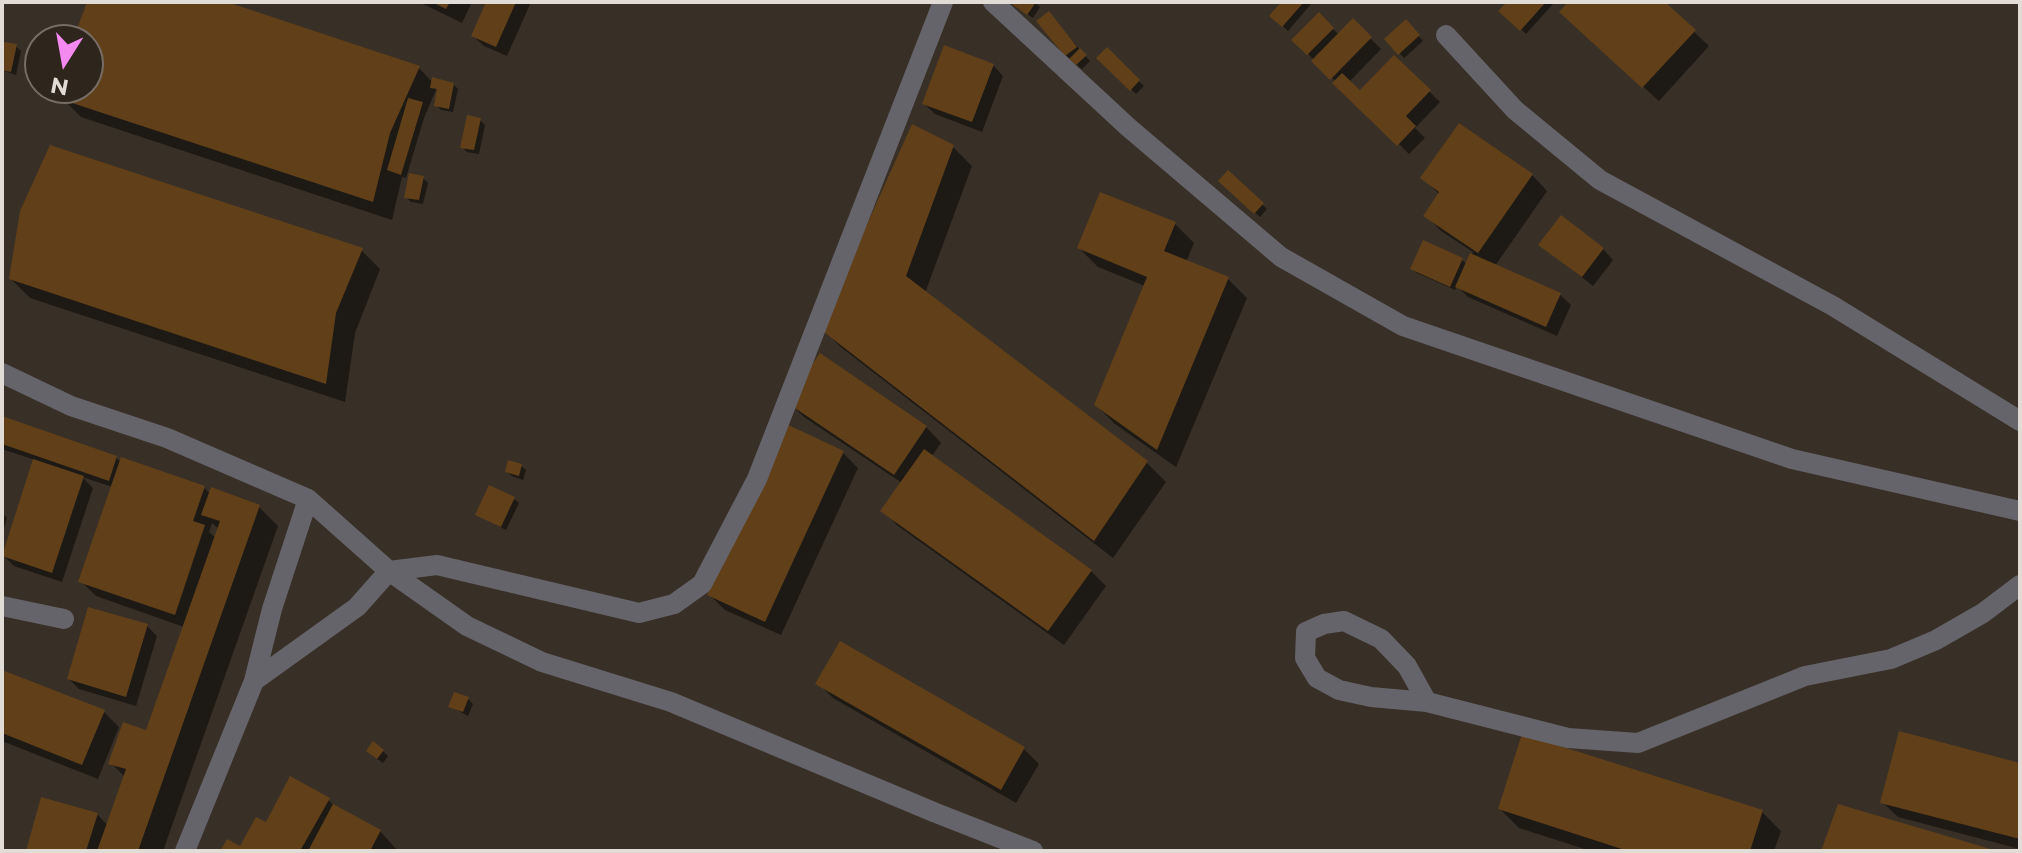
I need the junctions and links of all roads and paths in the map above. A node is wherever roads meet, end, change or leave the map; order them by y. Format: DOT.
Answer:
graph roads {
  1 [pos="943,2"];
  2 [pos="993,2"];
  3 [pos="1446,35"];
  4 [pos="2,373"];
  5 [pos="2020,421"];
  6 [pos="308,499"];
  7 [pos="2020,511"];
  8 [pos="389,571"];
  9 [pos="2020,585"];
  10 [pos="3,610"];
  11 [pos="64,619"];
  12 [pos="254,681"];
  13 [pos="1427,702"];
  14 [pos="185,851"];
  15 [pos="1033,851"];
  1 -- 8 [label="street"];
  2 -- 7 [label="street"];
  3 -- 5 [label="street"];
  4 -- 6 [label="street"];
  6 -- 8 [label="street"];
  6 -- 12 [label="street"];
  8 -- 12 [label="street"];
  8 -- 15 [label="street"];
  9 -- 13 [label="street"];
  10 -- 11 [label="street"];
  12 -- 14 [label="street"];
  13 -- 13 [label="street"];
}
